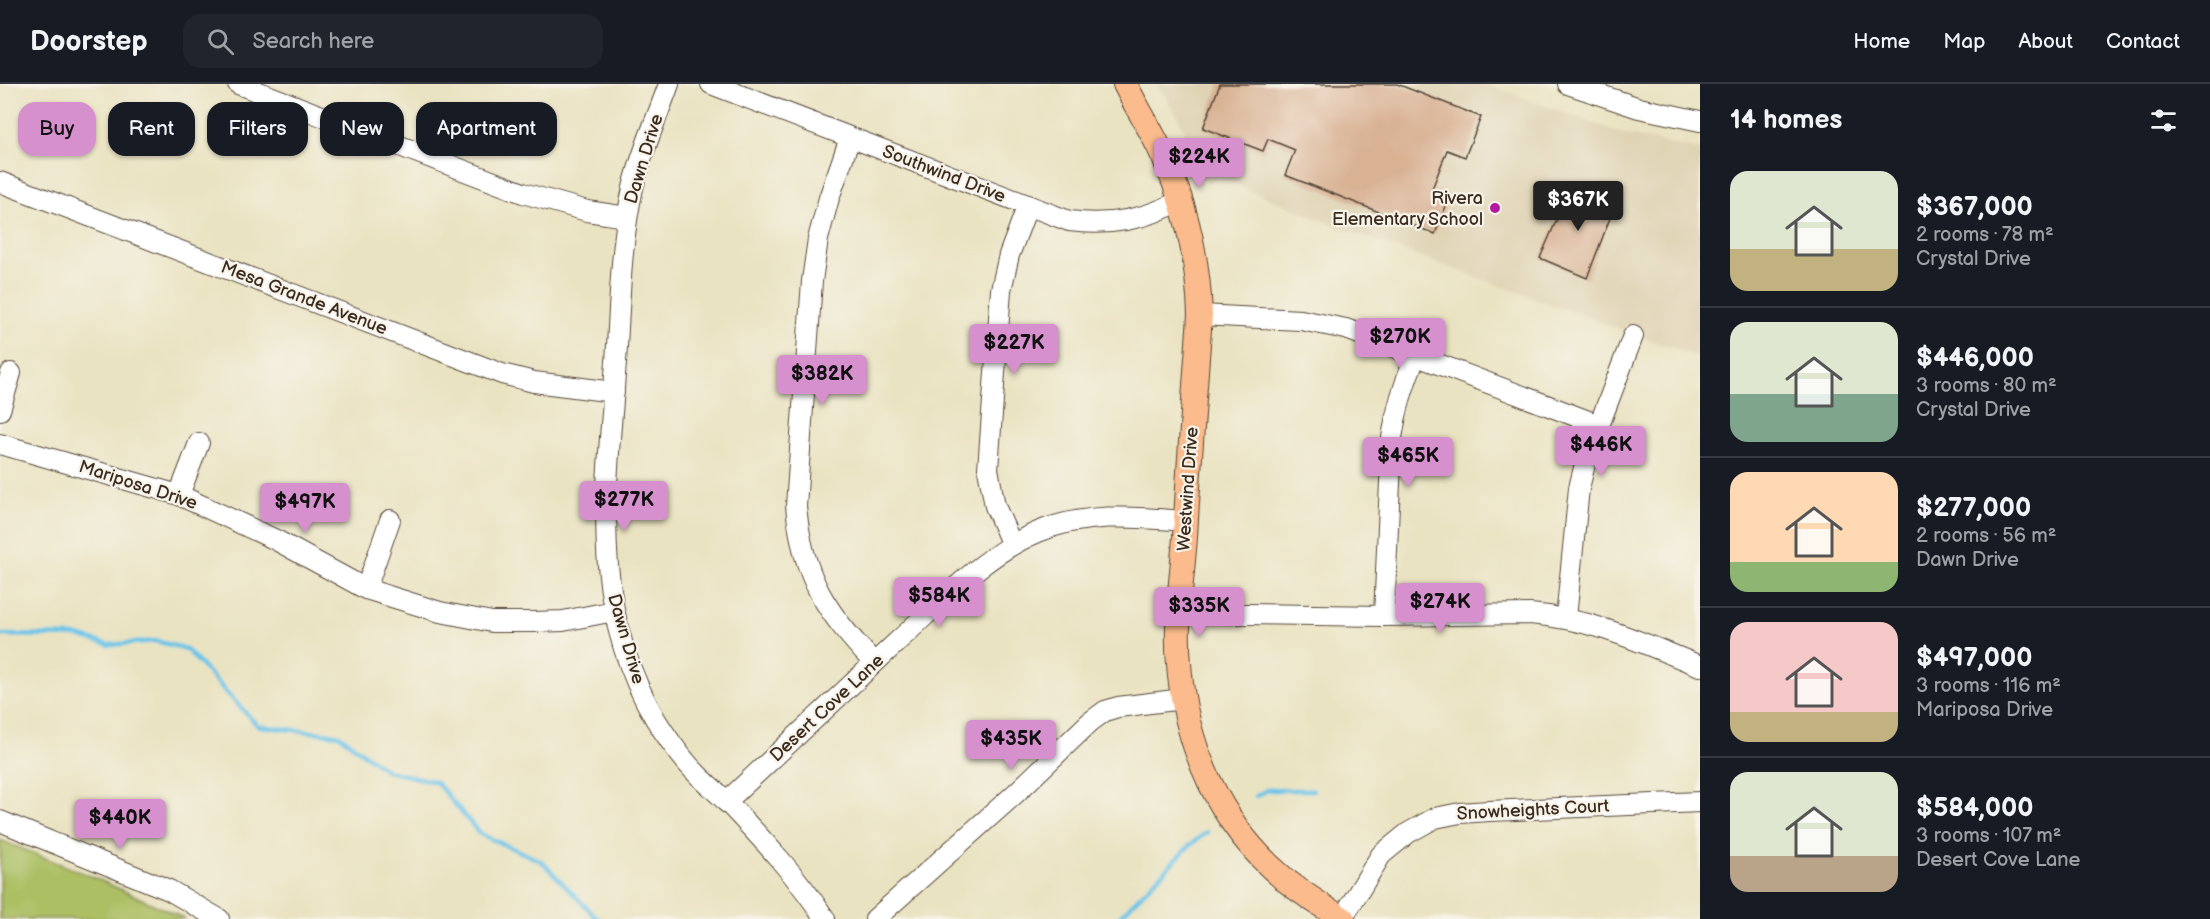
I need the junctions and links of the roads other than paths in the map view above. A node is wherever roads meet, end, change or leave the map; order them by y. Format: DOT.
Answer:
graph roads {
  1 [pos="238,84"];
  2 [pos="669,84"];
  3 [pos="711,84"];
  4 [pos="1125,84"];
  5 [pos="1568,84"];
  6 [pos="1700,121"];
  7 [pos="850,138"];
  8 [pos="0,182"];
  9 [pos="1181,200"];
  10 [pos="1028,205"];
  11 [pos="627,217"];
  12 [pos="1200,315"];
  13 [pos="1633,336"];
  14 [pos="1416,355"];
  15 [pos="11,374"];
  16 [pos="614,392"];
  17 [pos="0,410"];
  18 [pos="1599,425"];
  19 [pos="199,443"];
  20 [pos="0,444"];
  21 [pos="179,495"];
  22 [pos="390,520"];
  23 [pos="1186,521"];
  24 [pos="1012,545"];
  25 [pos="366,589"];
  26 [pos="614,611"];
  27 [pos="1180,613"];
  28 [pos="1384,616"];
  29 [pos="1566,618"];
  30 [pos="874,663"];
  31 [pos="1700,666"];
  32 [pos="1183,699"];
  33 [pos="726,802"];
  34 [pos="1700,802"];
  35 [pos="0,821"];
  36 [pos="219,919"];
  37 [pos="825,919"];
  38 [pos="875,919"];
  39 [pos="1343,919"];
  1 -- 11 [label="street"];
  2 -- 11 [label="street, Dawn Drive"];
  3 -- 7 [label="street, Southwind Drive"];
  4 -- 9 [label="main road, Westwind Drive"];
  5 -- 6 [label="street"];
  7 -- 10 [label="street, Southwind Drive"];
  7 -- 30 [label="street"];
  8 -- 16 [label="street, Mesa Grande Avenue"];
  9 -- 10 [label="street, Southwind Drive"];
  9 -- 12 [label="main road, Westwind Drive"];
  10 -- 24 [label="street"];
  11 -- 16 [label="street, Dawn Drive"];
  12 -- 14 [label="street"];
  12 -- 23 [label="main road, Westwind Drive"];
  13 -- 18 [label="street"];
  14 -- 18 [label="street"];
  14 -- 28 [label="street"];
  15 -- 17 [label="street"];
  16 -- 26 [label="street, Dawn Drive"];
  18 -- 29 [label="street"];
  19 -- 21 [label="street"];
  20 -- 21 [label="street, Mariposa Drive"];
  21 -- 25 [label="street, Mariposa Drive"];
  22 -- 25 [label="street"];
  23 -- 24 [label="street, Desert Cove Lane"];
  23 -- 27 [label="main road, Westwind Drive"];
  24 -- 30 [label="street, Desert Cove Lane"];
  25 -- 26 [label="street, Mariposa Drive"];
  26 -- 33 [label="street, Dawn Drive"];
  27 -- 28 [label="street"];
  27 -- 32 [label="main road, Westwind Drive"];
  28 -- 29 [label="street"];
  29 -- 31 [label="street"];
  30 -- 33 [label="street, Desert Cove Lane"];
  32 -- 38 [label="street"];
  32 -- 39 [label="main road, Westwind Drive"];
  33 -- 37 [label="street, Dawn Drive"];
  34 -- 39 [label="street, Snowheights Court"];
  35 -- 36 [label="street"];
}
